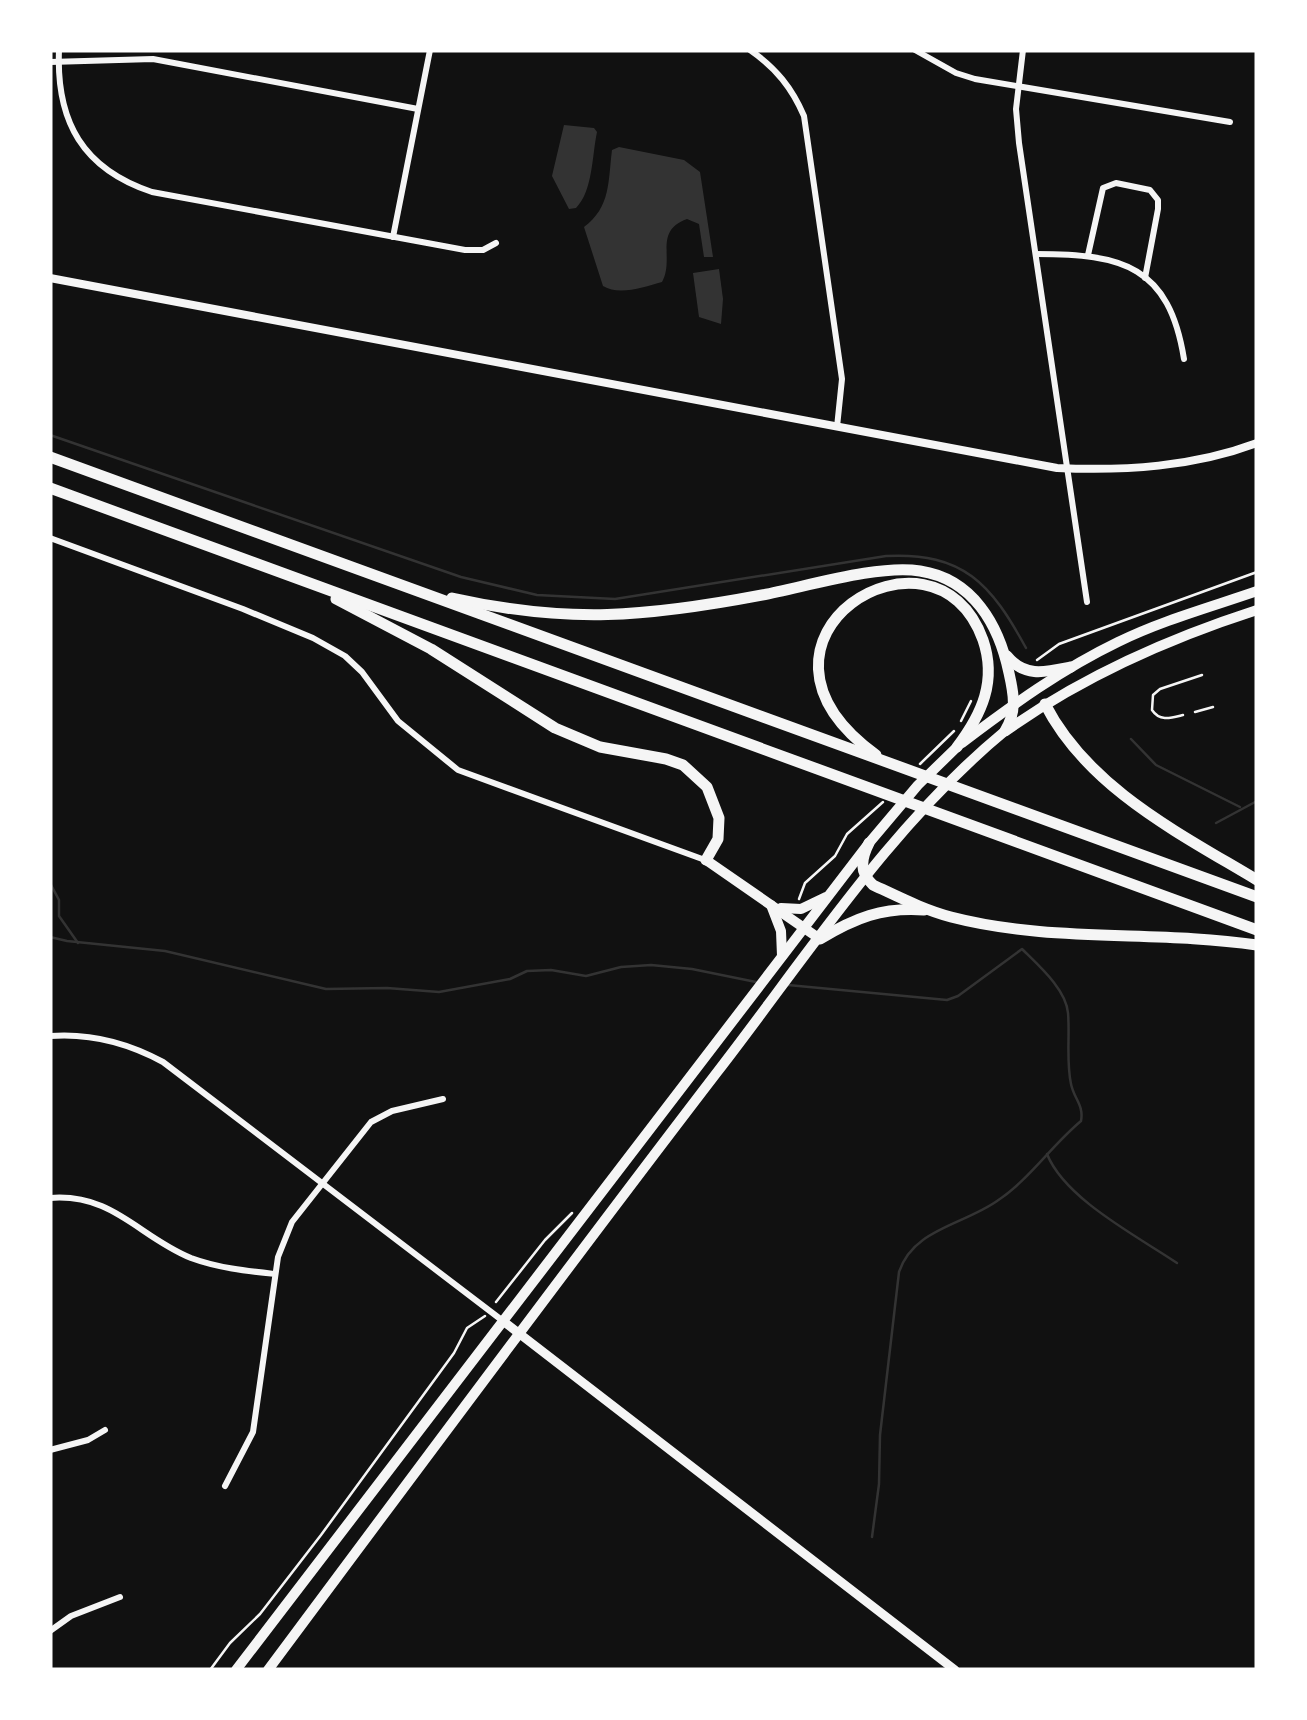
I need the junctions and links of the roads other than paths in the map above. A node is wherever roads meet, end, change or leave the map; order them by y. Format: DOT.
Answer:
graph roads {
  1 [pos="60,50"];
  2 [pos="430,50"];
  3 [pos="750,50"];
  4 [pos="915,50"];
  5 [pos="1024,50"];
  6 [pos="54,62"];
  7 [pos="1017,86"];
  8 [pos="418,109"];
  9 [pos="1230,122"];
  10 [pos="394,237"];
  11 [pos="496,243"];
  12 [pos="1036,254"];
  13 [pos="1088,255"];
  14 [pos="50,278"];
  15 [pos="1145,278"];
  16 [pos="1184,360"];
  17 [pos="837,427"];
  18 [pos="1257,443"];
  19 [pos="50,457"];
  20 [pos="1067,468"];
  21 [pos="50,488"];
  22 [pos="50,538"];
  23 [pos="283,573"];
  24 [pos="407,588"];
  25 [pos="1257,591"];
  26 [pos="1087,602"];
  27 [pos="1257,610"];
  28 [pos="1005,653"];
  29 [pos="1071,667"];
  30 [pos="1202,675"];
  31 [pos="1015,704"];
  32 [pos="1044,704"];
  33 [pos="1213,708"];
  34 [pos="1195,712"];
  35 [pos="1183,715"];
  36 [pos="1005,731"];
  37 [pos="957,746"];
  38 [pos="888,763"];
  39 [pos="868,843"];
  40 [pos="706,860"];
  41 [pos="866,878"];
  42 [pos="1257,880"];
  43 [pos="831,894"];
  44 [pos="1257,897"];
  45 [pos="770,904"];
  46 [pos="932,912"];
  47 [pos="804,928"];
  48 [pos="1257,930"];
  49 [pos="820,939"];
  50 [pos="1257,945"];
  51 [pos="781,958"];
  52 [pos="50,1036"];
  53 [pos="443,1099"];
  54 [pos="322,1182"];
  55 [pos="50,1198"];
  56 [pos="276,1274"];
  57 [pos="503,1322"];
  58 [pos="518,1333"];
  59 [pos="104,1430"];
  60 [pos="50,1450"];
  61 [pos="225,1486"];
  62 [pos="120,1597"];
  63 [pos="50,1631"];
  64 [pos="236,1670"];
  65 [pos="268,1670"];
  66 [pos="954,1670"];
  1 -- 6 [label="street"];
  2 -- 8 [label="street"];
  3 -- 17 [label="street"];
  4 -- 7 [label="street"];
  5 -- 7 [label="street"];
  6 -- 8 [label="street"];
  6 -- 10 [label="street"];
  7 -- 9 [label="street"];
  7 -- 12 [label="street"];
  8 -- 10 [label="street"];
  10 -- 11 [label="street"];
  12 -- 13 [label="street"];
  12 -- 20 [label="street"];
  13 -- 15 [label="street"];
  13 -- 15 [label="street"];
  14 -- 17 [label="street"];
  15 -- 16 [label="street"];
  17 -- 20 [label="street"];
  18 -- 20 [label="street"];
  19 -- 24 [label="highway"];
  20 -- 26 [label="street"];
  21 -- 23 [label="highway"];
  22 -- 40 [label="street"];
  23 -- 40 [label="highway"];
  23 -- 48 [label="highway"];
  24 -- 28 [label="highway"];
  24 -- 38 [label="highway"];
  25 -- 29 [label="main road"];
  27 -- 32 [label="main road"];
  28 -- 29 [label="highway"];
  28 -- 31 [label="highway"];
  29 -- 31 [label="main road"];
  30 -- 35 [label="lane"];
  31 -- 36 [label="highway"];
  31 -- 37 [label="main road"];
  32 -- 36 [label="main road"];
  32 -- 42 [label="highway"];
  33 -- 34 [label="lane"];
  36 -- 41 [label="main road"];
  37 -- 38 [label="highway"];
  37 -- 39 [label="main road"];
  38 -- 44 [label="highway"];
  39 -- 41 [label="highway"];
  39 -- 43 [label="main road"];
  40 -- 45 [label="main road"];
  41 -- 46 [label="highway"];
  41 -- 49 [label="main road"];
  43 -- 45 [label="main road"];
  43 -- 47 [label="main road"];
  45 -- 47 [label="main road"];
  45 -- 51 [label="main road"];
  46 -- 49 [label="highway"];
  46 -- 50 [label="highway"];
  47 -- 49 [label="main road"];
  47 -- 51 [label="main road"];
  49 -- 58 [label="main road"];
  51 -- 57 [label="main road"];
  52 -- 54 [label="street"];
  53 -- 54 [label="street"];
  54 -- 56 [label="street"];
  54 -- 57 [label="street"];
  55 -- 56 [label="street"];
  56 -- 61 [label="street"];
  57 -- 58 [label="main road"];
  57 -- 64 [label="main road"];
  58 -- 65 [label="main road"];
  58 -- 66 [label="main road"];
  59 -- 60 [label="street"];
  62 -- 63 [label="street"];
}
